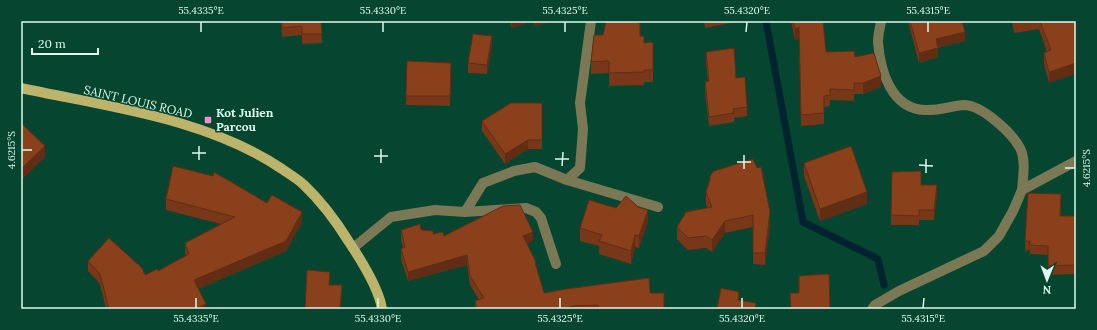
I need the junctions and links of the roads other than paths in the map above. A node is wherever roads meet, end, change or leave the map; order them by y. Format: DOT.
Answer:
graph roads {
  1 [pos="591,21"];
  2 [pos="881,21"];
  3 [pos="21,88"];
  4 [pos="1076,161"];
  5 [pos="567,180"];
  6 [pos="1022,190"];
  7 [pos="658,207"];
  8 [pos="465,212"];
  9 [pos="353,248"];
  10 [pos="556,264"];
  11 [pos="382,309"];
  12 [pos="872,309"];
  1 -- 5 [label="street"];
  2 -- 6 [label="street"];
  3 -- 9 [label="main road, SAINT LOUIS ROAD"];
  4 -- 6 [label="street"];
  5 -- 7 [label="street"];
  5 -- 8 [label="street"];
  6 -- 12 [label="street"];
  8 -- 9 [label="street"];
  8 -- 10 [label="street"];
  9 -- 11 [label="main road, SAINT LOUIS ROAD"];
}
